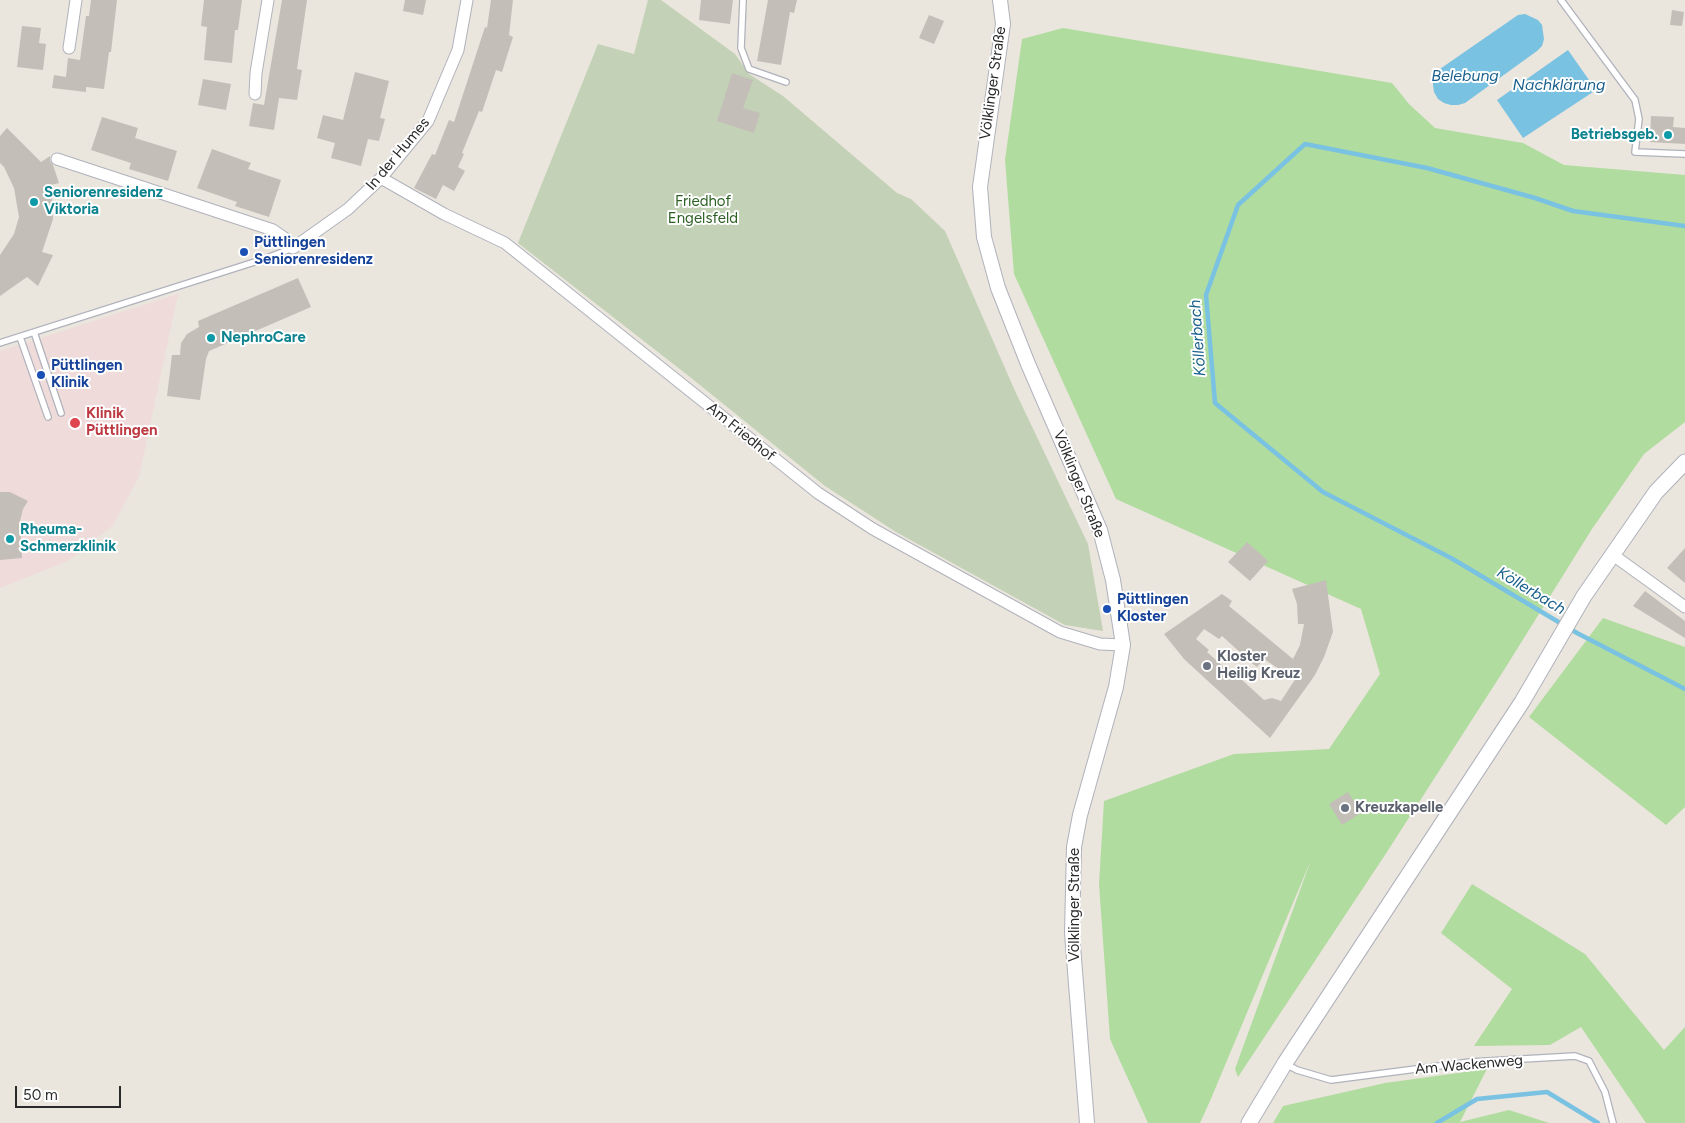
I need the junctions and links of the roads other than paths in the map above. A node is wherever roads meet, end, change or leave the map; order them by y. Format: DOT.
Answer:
graph roads {
  1 [pos="76,0"];
  2 [pos="268,0"];
  3 [pos="467,0"];
  4 [pos="743,0"];
  5 [pos="1000,0"];
  6 [pos="1561,0"];
  7 [pos="68,48"];
  8 [pos="786,82"];
  9 [pos="255,94"];
  10 [pos="1685,154"];
  11 [pos="57,159"];
  12 [pos="381,178"];
  13 [pos="293,248"];
  14 [pos="34,332"];
  15 [pos="20,337"];
  16 [pos="0,344"];
  17 [pos="61,413"];
  18 [pos="48,417"];
  19 [pos="1685,462"];
  20 [pos="1613,555"];
  21 [pos="1685,607"];
  22 [pos="1123,645"];
  23 [pos="1285,1063"];
  24 [pos="1087,1123"];
  25 [pos="1249,1123"];
  26 [pos="1613,1123"];
  1 -- 7 [label="street"];
  2 -- 9 [label="street"];
  3 -- 12 [label="street, In der Humes"];
  4 -- 8 [label="lane"];
  5 -- 22 [label="street, Völklinger Straße"];
  6 -- 10 [label="lane"];
  11 -- 13 [label="street"];
  12 -- 13 [label="street, In der Humes"];
  12 -- 22 [label="street, Am Friedhof"];
  13 -- 14 [label="lane, In der Humes"];
  14 -- 15 [label="lane, In der Humes"];
  14 -- 17 [label="lane"];
  15 -- 16 [label="lane, In der Humes"];
  15 -- 18 [label="lane"];
  19 -- 20 [label="main road"];
  20 -- 21 [label="street"];
  20 -- 23 [label="main road"];
  22 -- 24 [label="street, Völklinger Straße"];
  23 -- 25 [label="main road"];
  23 -- 26 [label="lane, Am Wackenweg"];
}
